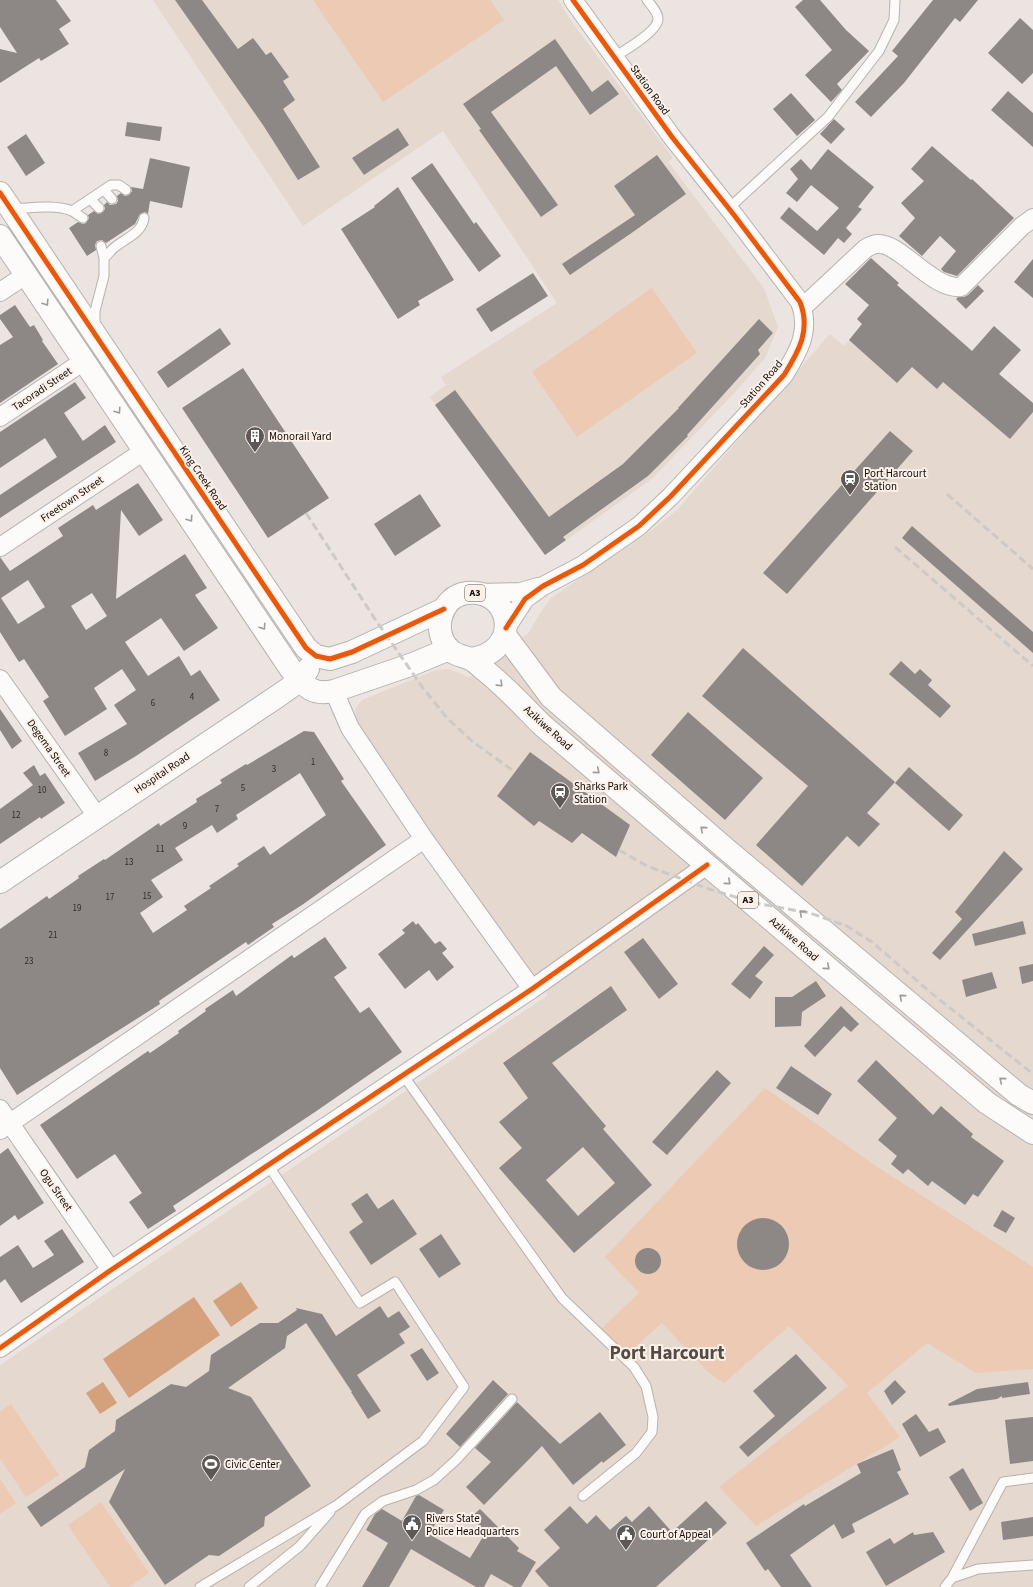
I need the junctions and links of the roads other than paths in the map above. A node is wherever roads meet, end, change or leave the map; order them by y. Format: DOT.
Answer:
graph roads {
  1 [pos="573,0"];
  2 [pos="647,0"];
  3 [pos="895,0"];
  4 [pos="614,58"];
  5 [pos="104,190"];
  6 [pos="126,190"];
  7 [pos="112,199"];
  8 [pos="90,200"];
  9 [pos="6,201"];
  10 [pos="99,208"];
  11 [pos="729,208"];
  12 [pos="72,211"];
  13 [pos="83,218"];
  14 [pos="144,218"];
  15 [pos="1033,218"];
  16 [pos="0,236"];
  17 [pos="101,246"];
  18 [pos="104,258"];
  19 [pos="27,274"];
  20 [pos="0,292"];
  21 [pos="802,308"];
  22 [pos="96,336"];
  23 [pos="84,361"];
  24 [pos="0,417"];
  25 [pos="144,451"];
  26 [pos="0,547"];
  27 [pos="543,586"];
  28 [pos="480,593"];
  29 [pos="444,609"];
  30 [pos="505,632"];
  31 [pos="449,649"];
  32 [pos="316,656"];
  33 [pos="470,659"];
  34 [pos="0,679"];
  35 [pos="301,680"];
  36 [pos="334,691"];
  37 [pos="97,816"];
  38 [pos="424,839"];
  39 [pos="707,865"];
  40 [pos="0,882"];
  41 [pos="532,989"];
  42 [pos="403,1075"];
  43 [pos="1033,1103"];
  44 [pos="0,1109"];
  45 [pos="5,1127"];
  46 [pos="1033,1133"];
  47 [pos="268,1165"];
  48 [pos="111,1270"];
  49 [pos="0,1348"];
  50 [pos="512,1400"];
  51 [pos="1033,1478"];
  52 [pos="583,1496"];
  53 [pos="336,1505"];
  54 [pos="1033,1565"];
  55 [pos="952,1578"];
  56 [pos="200,1587"];
  57 [pos="249,1587"];
  58 [pos="320,1587"];
  59 [pos="945,1587"];
  1 -- 4 [label="street, Station Road"];
  2 -- 4 [label="lane"];
  3 -- 11 [label="lane"];
  4 -- 11 [label="street, Station Road"];
  5 -- 6 [label="lane"];
  5 -- 7 [label="lane"];
  5 -- 8 [label="lane"];
  8 -- 10 [label="lane"];
  8 -- 12 [label="lane"];
  9 -- 12 [label="lane"];
  9 -- 22 [label="street, King Creek Road"];
  11 -- 21 [label="street, Station Road"];
  12 -- 13 [label="lane"];
  14 -- 18 [label="lane"];
  15 -- 21 [label="street"];
  16 -- 19 [label="street"];
  17 -- 18 [label="lane"];
  18 -- 22 [label="lane"];
  19 -- 20 [label="street"];
  19 -- 23 [label="street, one-way"];
  21 -- 27 [label="street, Station Road"];
  22 -- 32 [label="street, King Creek Road"];
  23 -- 24 [label="street, Tacoradi Street"];
  23 -- 25 [label="street, one-way"];
  25 -- 26 [label="street, Freetown Street"];
  25 -- 35 [label="street, one-way"];
  27 -- 28 [label="street, Station Road"];
  27 -- 30 [label="street, Station Road"];
  28 -- 29 [label="street, A3"];
  28 -- 30 [label="street, A3"];
  29 -- 31 [label="street"];
  29 -- 32 [label="street"];
  30 -- 33 [label="street"];
  43 -- 30 [label="street, A3, one-way"];
  31 -- 33 [label="street, A3"];
  31 -- 36 [label="street"];
  32 -- 35 [label="street, Hospital Road"];
  33 -- 39 [label="street, Azikiwe Road / A3, one-way"];
  34 -- 37 [label="street, Degema Street"];
  35 -- 36 [label="street"];
  35 -- 37 [label="street, Hospital Road"];
  36 -- 38 [label="street"];
  37 -- 40 [label="street, Hospital Road"];
  38 -- 41 [label="street"];
  38 -- 45 [label="street"];
  39 -- 41 [label="street"];
  39 -- 46 [label="street, Azikiwe Road / A3, one-way"];
  41 -- 42 [label="street"];
  42 -- 47 [label="street"];
  42 -- 52 [label="lane"];
  44 -- 45 [label="street, Ogu Street"];
  45 -- 48 [label="street, Ogu Street"];
  47 -- 48 [label="street"];
  47 -- 53 [label="lane"];
  48 -- 49 [label="street"];
  50 -- 58 [label="lane"];
  51 -- 55 [label="lane"];
  53 -- 56 [label="lane"];
  53 -- 57 [label="lane"];
  54 -- 55 [label="lane"];
  55 -- 59 [label="lane"];
}
